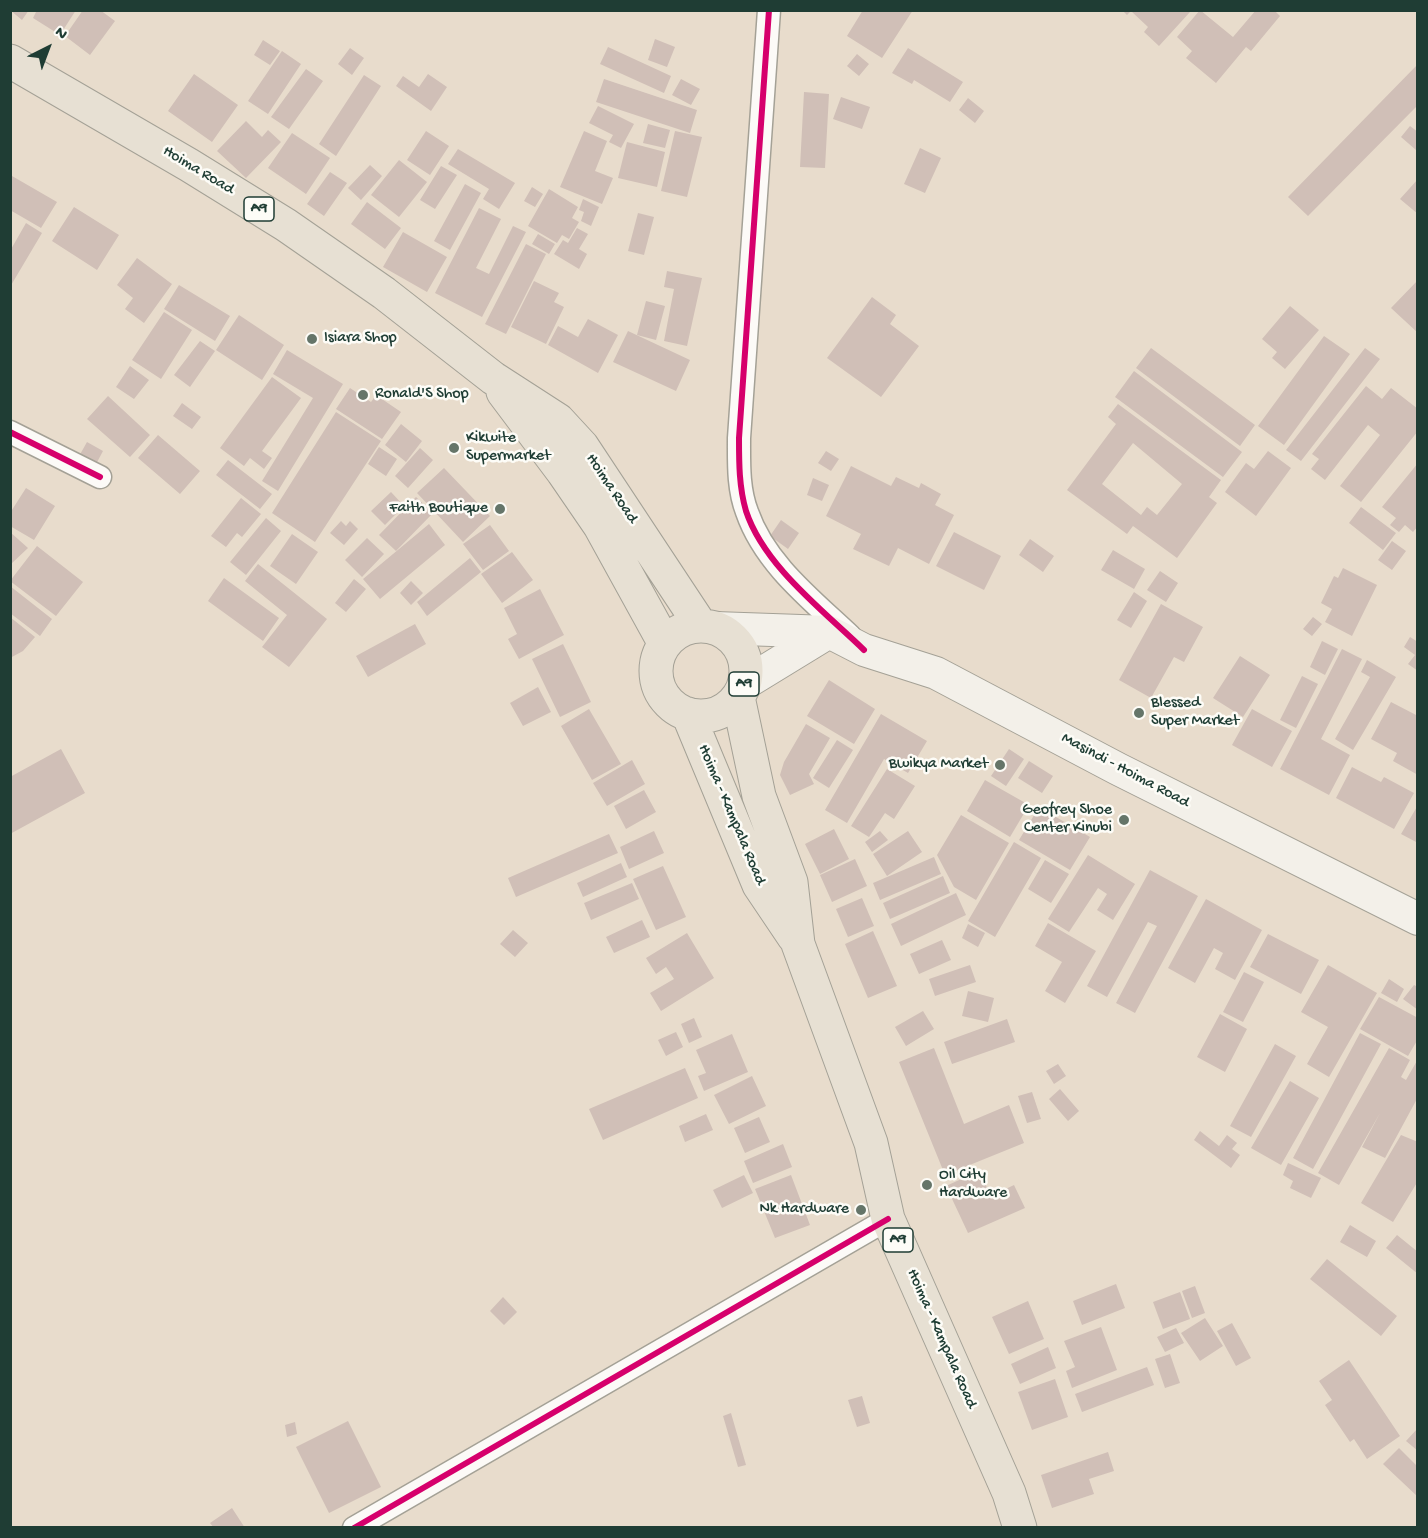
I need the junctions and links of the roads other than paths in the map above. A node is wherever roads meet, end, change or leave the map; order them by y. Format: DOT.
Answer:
graph roads {
  1 [pos="769,10"];
  2 [pos="10,61"];
  3 [pos="493,378"];
  4 [pos="10,432"];
  5 [pos="100,477"];
  6 [pos="708,627"];
  7 [pos="829,632"];
  8 [pos="664,644"];
  9 [pos="864,650"];
  10 [pos="741,690"];
  11 [pos="688,714"];
  12 [pos="1418,919"];
  13 [pos="798,944"];
  14 [pos="888,1219"];
  15 [pos="354,1527"];
  16 [pos="1020,1527"];
  1 -- 9 [label="street"];
  2 -- 3 [label="main road, Hoima Road / A9"];
  3 -- 6 [label="main road, Hoima Road"];
  3 -- 8 [label="main road, Hoima Road / A9"];
  4 -- 5 [label="street"];
  6 -- 7 [label="main road, Masindi - Hoima Road"];
  6 -- 8 [label="main road"];
  6 -- 10 [label="main road, A9"];
  7 -- 9 [label="main road, Masindi - Hoima Road"];
  7 -- 10 [label="main road"];
  8 -- 11 [label="main road, A9"];
  9 -- 12 [label="main road, Masindi - Hoima Road"];
  10 -- 11 [label="main road, A9"];
  10 -- 13 [label="main road, Hoima - Kampala Road / A9"];
  11 -- 13 [label="main road, Hoima - Kampala Road / A9"];
  13 -- 14 [label="main road, Hoima - Kampala Road / A9"];
  14 -- 15 [label="street"];
  14 -- 16 [label="main road, Hoima - Kampala Road / A9"];
}
